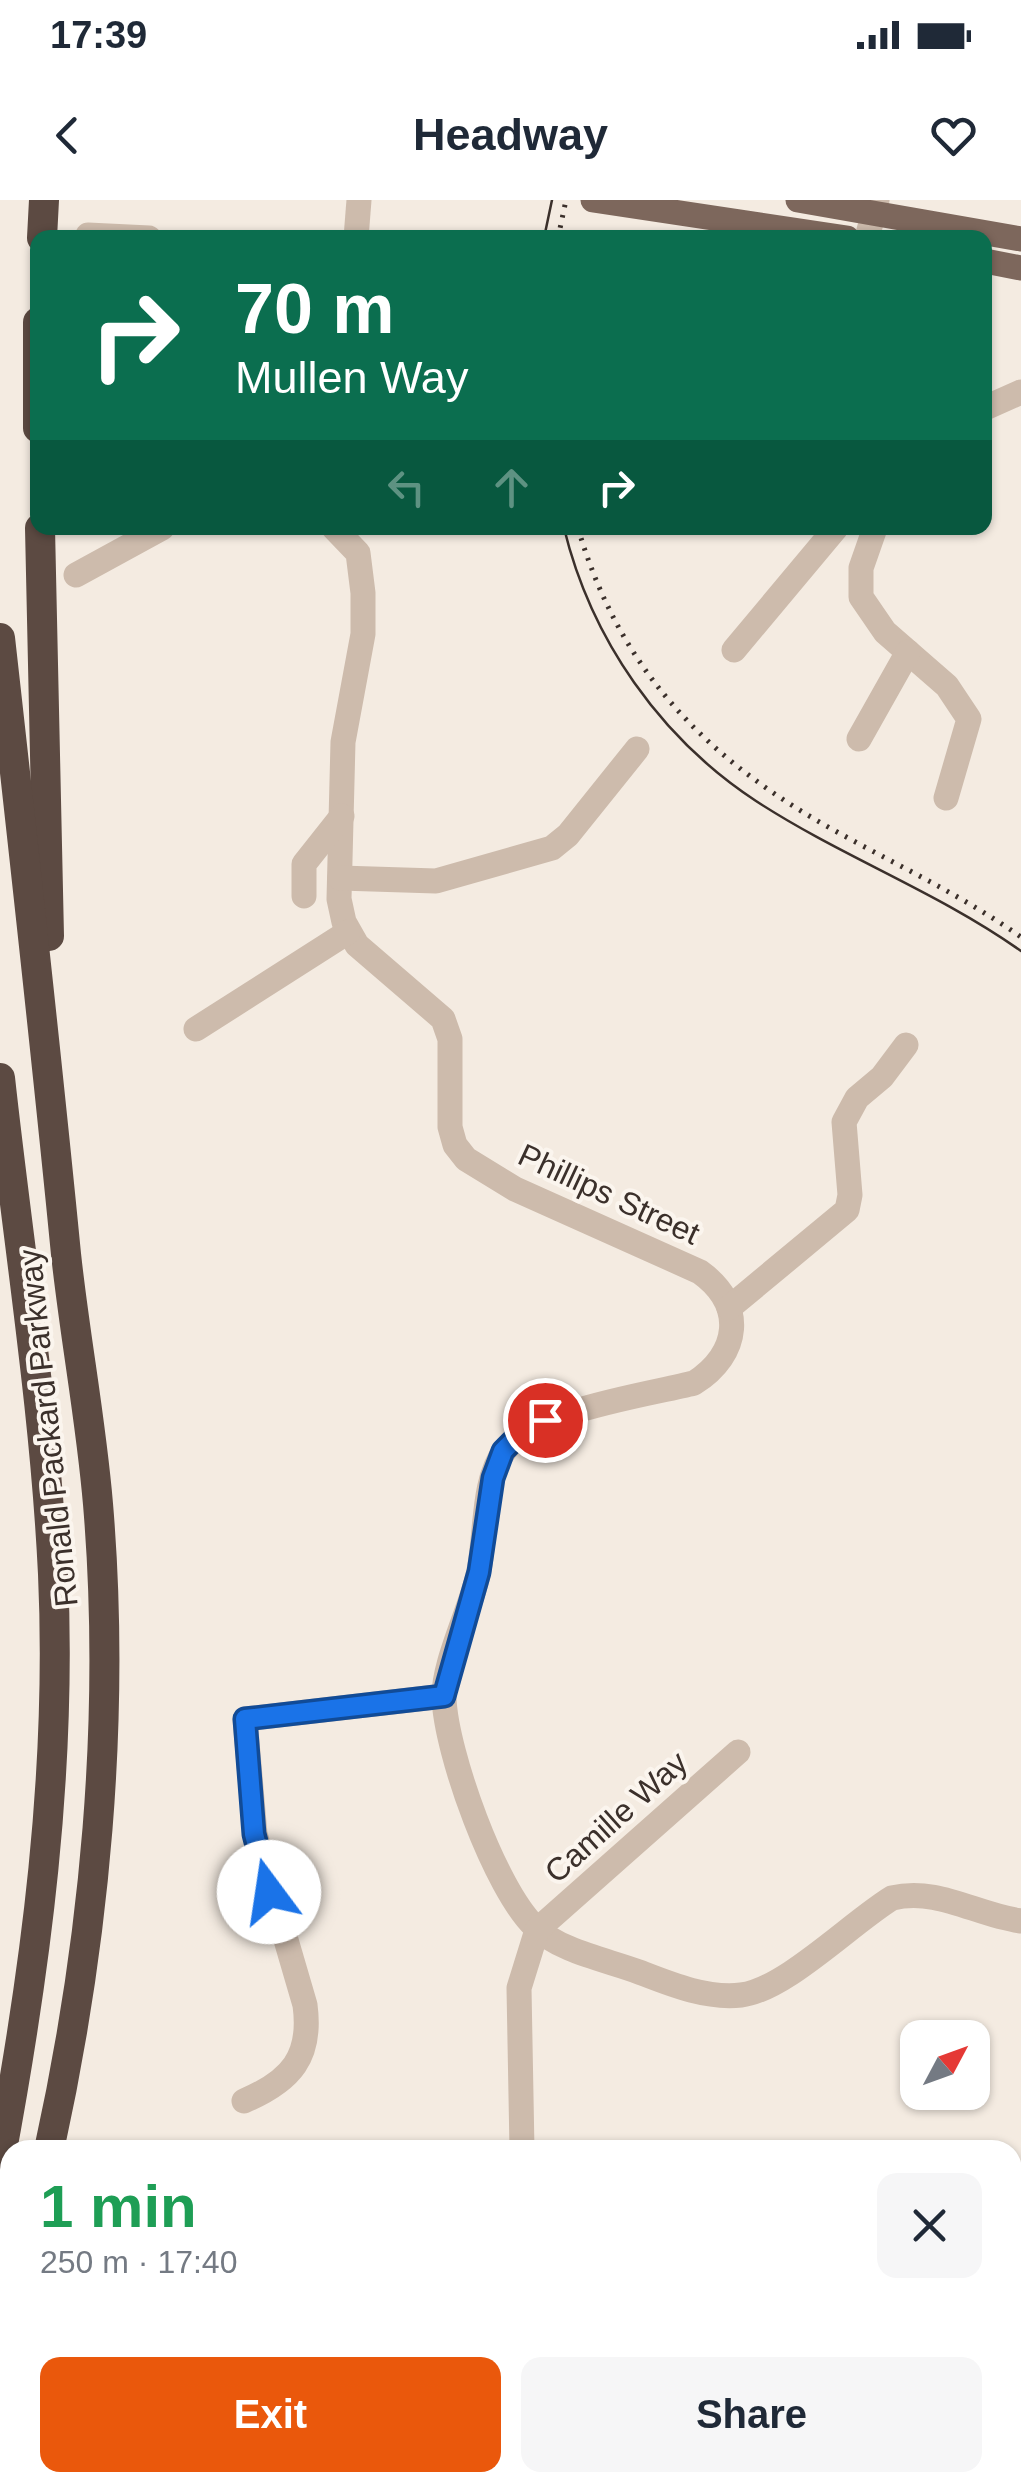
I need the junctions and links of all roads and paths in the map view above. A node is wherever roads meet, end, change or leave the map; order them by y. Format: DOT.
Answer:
graph roads {
  1 [pos="44,200"];
  2 [pos="359,200"];
  3 [pos="593,200"];
  4 [pos="798,200"];
  5 [pos="873,217"];
  6 [pos="42,230"];
  7 [pos="357,230"];
  8 [pos="794,230"];
  9 [pos="960,230"];
  10 [pos="992,235"];
  11 [pos="1021,239"];
  12 [pos="992,263"];
  13 [pos="1021,268"];
  14 [pos="1021,392"];
  15 [pos="992,405"];
  16 [pos="40,535"];
  17 [pos="149,535"];
  18 [pos="341,535"];
  19 [pos="830,535"];
  20 [pos="873,535"];
  21 [pos="76,575"];
  22 [pos="0,638"];
  23 [pos="734,650"];
  24 [pos="908,652"];
  25 [pos="859,739"];
  26 [pos="637,749"];
  27 [pos="946,798"];
  28 [pos="342,816"];
  29 [pos="340,878"];
  30 [pos="304,896"];
  31 [pos="348,932"];
  32 [pos="196,1029"];
  33 [pos="906,1044"];
  34 [pos="46,1049"];
  35 [pos="0,1078"];
  36 [pos="729,1308"];
  37 [pos="444,1696"];
  38 [pos="738,1752"];
  39 [pos="1021,1921"];
  40 [pos="538,1930"];
  41 [pos="244,2101"];
  42 [pos="3,2140"];
  43 [pos="51,2140"];
  44 [pos="522,2140"];
  1 -- 6 [label="highway"];
  2 -- 7 [label="street"];
  3 -- 8 [label="main road"];
  4 -- 5 [label="main road"];
  5 -- 9 [label="main road"];
  10 -- 11 [label="main road"];
  12 -- 13 [label="main road"];
  14 -- 15 [label="street"];
  16 -- 34 [label="highway"];
  17 -- 21 [label="street"];
  18 -- 28 [label="street"];
  19 -- 23 [label="street"];
  20 -- 24 [label="street"];
  22 -- 34 [label="highway, Ronald Packard Parkway"];
  24 -- 25 [label="street"];
  24 -- 27 [label="street"];
  26 -- 29 [label="street"];
  28 -- 29 [label="street"];
  28 -- 30 [label="street"];
  29 -- 31 [label="street"];
  31 -- 32 [label="street"];
  31 -- 36 [label="street, Phillips Street"];
  33 -- 36 [label="street"];
  34 -- 43 [label="highway, Ronald Packard Parkway"];
  35 -- 42 [label="highway, Ronald Packard Parkway"];
  36 -- 37 [label="street"];
  37 -- 40 [label="street"];
  37 -- 41 [label="street"];
  38 -- 40 [label="street, Camille Way"];
  39 -- 40 [label="street"];
  40 -- 44 [label="street"];
}
